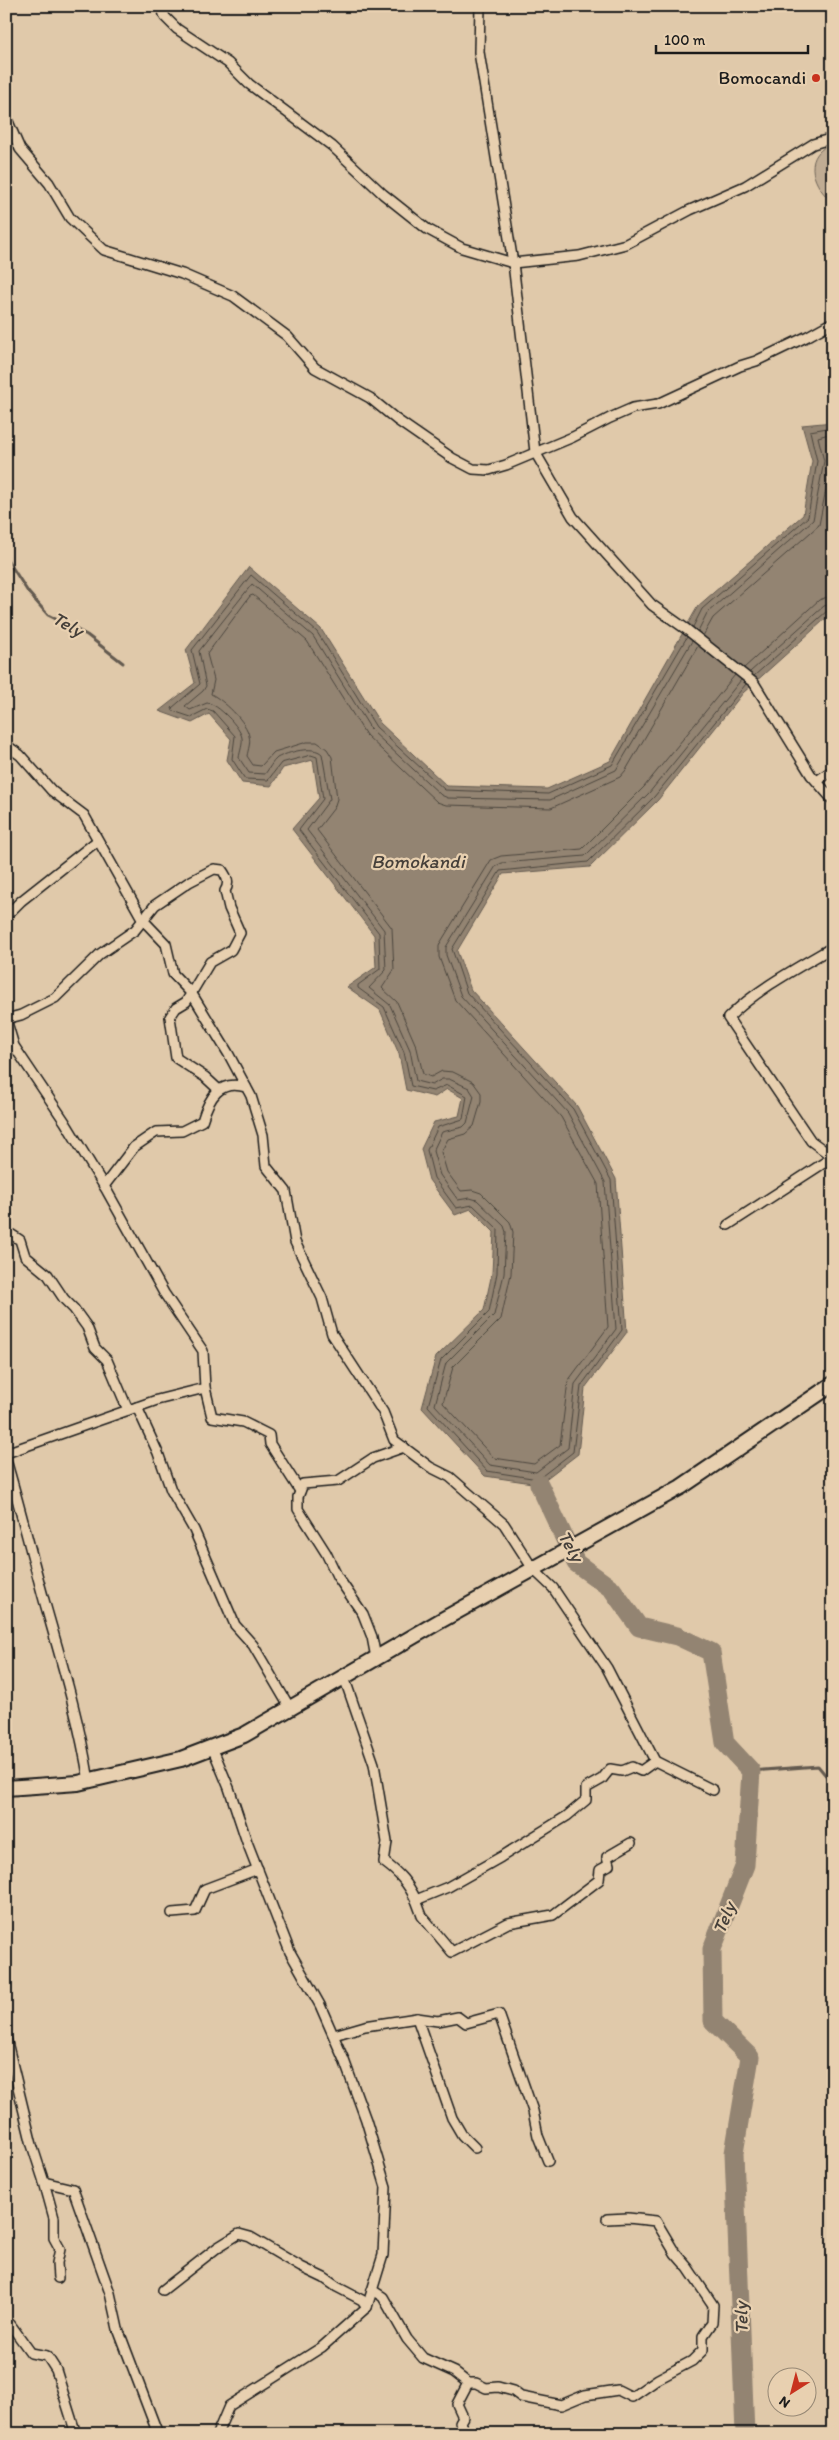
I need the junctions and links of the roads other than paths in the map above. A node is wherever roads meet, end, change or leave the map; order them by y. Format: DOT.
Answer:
graph roads {
  1 [pos="161,6"];
  2 [pos="480,6"];
  3 [pos="6,117"];
  4 [pos="833,138"];
  5 [pos="512,262"];
  6 [pos="833,322"];
  7 [pos="535,452"];
  8 [pos="6,745"];
  9 [pos="833,770"];
  10 [pos="817,781"];
  11 [pos="833,800"];
  12 [pos="97,841"];
  13 [pos="6,916"];
  14 [pos="143,920"];
  15 [pos="833,948"];
  16 [pos="192,994"];
  17 [pos="6,1019"];
  18 [pos="246,1087"];
  19 [pos="219,1090"];
  20 [pos="833,1157"];
  21 [pos="104,1186"];
  22 [pos="728,1225"];
  23 [pos="6,1231"];
  24 [pos="205,1388"];
  25 [pos="831,1389"];
  26 [pos="138,1407"];
  27 [pos="128,1410"];
  28 [pos="404,1447"];
  29 [pos="6,1453"];
  30 [pos="6,1460"];
  31 [pos="300,1491"];
  32 [pos="533,1569"];
  33 [pos="376,1658"];
  34 [pos="344,1677"];
  35 [pos="290,1708"];
  36 [pos="212,1747"];
  37 [pos="655,1761"];
  38 [pos="89,1781"];
  39 [pos="6,1788"];
  40 [pos="714,1790"];
  41 [pos="631,1843"];
  42 [pos="258,1869"];
  43 [pos="416,1900"];
  44 [pos="172,1913"];
  45 [pos="417,2018"];
  46 [pos="334,2036"];
  47 [pos="6,2038"];
  48 [pos="475,2148"];
  49 [pos="548,2161"];
  50 [pos="44,2182"];
  51 [pos="607,2219"];
  52 [pos="58,2278"];
  53 [pos="163,2290"];
  54 [pos="372,2290"];
  55 [pos="367,2307"];
  56 [pos="6,2326"];
  57 [pos="468,2383"];
  58 [pos="76,2434"];
  59 [pos="158,2434"];
  60 [pos="217,2434"];
  61 [pos="457,2434"];
  1 -- 5 [label="street"];
  2 -- 5 [label="street"];
  3 -- 7 [label="street"];
  4 -- 5 [label="street"];
  5 -- 7 [label="street"];
  6 -- 7 [label="street"];
  7 -- 10 [label="street"];
  8 -- 12 [label="street"];
  9 -- 10 [label="street"];
  10 -- 11 [label="street"];
  12 -- 13 [label="street"];
  12 -- 14 [label="street"];
  14 -- 16 [label="street"];
  14 -- 16 [label="street"];
  14 -- 17 [label="street"];
  15 -- 20 [label="street"];
  16 -- 18 [label="street"];
  16 -- 19 [label="street"];
  17 -- 21 [label="street"];
  18 -- 19 [label="street"];
  18 -- 28 [label="street"];
  19 -- 21 [label="street"];
  20 -- 22 [label="street"];
  21 -- 24 [label="street"];
  23 -- 27 [label="street"];
  24 -- 26 [label="street"];
  24 -- 31 [label="street"];
  25 -- 32 [label="main road"];
  26 -- 27 [label="street"];
  26 -- 35 [label="street"];
  27 -- 29 [label="street"];
  28 -- 31 [label="street"];
  28 -- 32 [label="street"];
  30 -- 38 [label="street"];
  31 -- 33 [label="street"];
  32 -- 33 [label="main road"];
  32 -- 37 [label="street"];
  33 -- 34 [label="main road"];
  34 -- 35 [label="main road"];
  34 -- 43 [label="street"];
  35 -- 36 [label="main road"];
  36 -- 38 [label="main road"];
  36 -- 42 [label="street"];
  37 -- 40 [label="street"];
  37 -- 43 [label="street"];
  38 -- 39 [label="main road"];
  41 -- 43 [label="street"];
  42 -- 44 [label="street"];
  42 -- 46 [label="street"];
  45 -- 46 [label="street"];
  45 -- 48 [label="street"];
  45 -- 49 [label="street"];
  46 -- 54 [label="street"];
  47 -- 50 [label="street"];
  50 -- 52 [label="street"];
  50 -- 59 [label="street"];
  51 -- 57 [label="street"];
  53 -- 55 [label="street"];
  54 -- 55 [label="street"];
  54 -- 57 [label="street"];
  55 -- 60 [label="street"];
  56 -- 58 [label="street"];
  57 -- 61 [label="street"];
}
